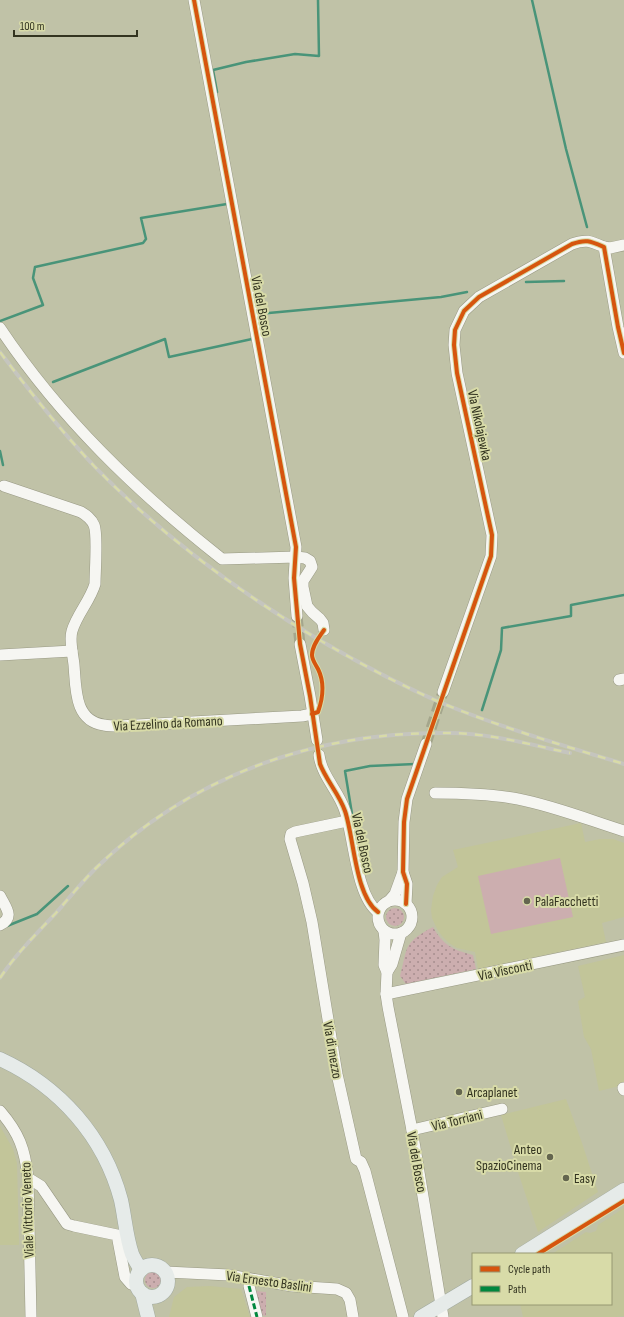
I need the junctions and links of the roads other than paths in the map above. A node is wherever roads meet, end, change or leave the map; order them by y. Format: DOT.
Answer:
graph roads {
  1 [pos="194,0"];
  2 [pos="624,245"];
  3 [pos="602,246"];
  4 [pos="621,327"];
  5 [pos="0,328"];
  6 [pos="624,353"];
  7 [pos="4,486"];
  8 [pos="296,556"];
  9 [pos="297,616"];
  10 [pos="324,630"];
  11 [pos="300,644"];
  12 [pos="72,651"];
  13 [pos="0,655"];
  14 [pos="443,692"];
  15 [pos="312,714"];
  16 [pos="316,740"];
  17 [pos="426,744"];
  18 [pos="318,755"];
  19 [pos="435,793"];
  20 [pos="347,820"];
  21 [pos="624,831"];
  22 [pos="403,872"];
  23 [pos="0,896"];
  24 [pos="406,904"];
  25 [pos="384,905"];
  26 [pos="0,925"];
  27 [pos="384,931"];
  28 [pos="401,933"];
  29 [pos="624,945"];
  30 [pos="387,972"];
  31 [pos="386,994"];
  32 [pos="0,1059"];
  33 [pos="502,1109"];
  34 [pos="0,1111"];
  35 [pos="412,1130"];
  36 [pos="28,1178"];
  37 [pos="624,1190"];
  38 [pos="524,1253"];
  39 [pos="166,1272"];
  40 [pos="145,1282"];
  41 [pos="249,1286"];
  42 [pos="472,1287"];
  43 [pos="443,1311"];
  44 [pos="31,1317"];
  45 [pos="148,1317"];
  46 [pos="257,1317"];
  47 [pos="353,1317"];
  48 [pos="403,1317"];
  49 [pos="421,1317"];
  1 -- 8 [label="street, Via del Bosco"];
  2 -- 3 [label="street, Via Nikolajewka"];
  3 -- 4 [label="street"];
  3 -- 14 [label="street, Via Nikolajewka"];
  4 -- 6 [label="street"];
  5 -- 8 [label="street"];
  7 -- 12 [label="street, Via Ezzelino da Romano"];
  8 -- 9 [label="street, Via del Bosco"];
  8 -- 10 [label="street"];
  11 -- 15 [label="street"];
  12 -- 13 [label="street"];
  12 -- 15 [label="street, Via Ezzelino da Romano"];
  15 -- 16 [label="street"];
  17 -- 22 [label="street"];
  18 -- 20 [label="street, Via del Bosco"];
  19 -- 21 [label="street"];
  20 -- 25 [label="street, Via del Bosco"];
  20 -- 48 [label="street, Via di mezzo"];
  22 -- 24 [label="street"];
  22 -- 25 [label="street"];
  23 -- 26 [label="street"];
  24 -- 25 [label="street"];
  24 -- 28 [label="street"];
  25 -- 27 [label="street"];
  27 -- 28 [label="street"];
  27 -- 30 [label="street, Via del Bosco"];
  28 -- 30 [label="street, Via del Bosco"];
  29 -- 31 [label="street, Via Visconti"];
  30 -- 31 [label="street, Via del Bosco"];
  31 -- 35 [label="street, Via del Bosco"];
  32 -- 40 [label="main road"];
  33 -- 35 [label="street, Via Torriani"];
  34 -- 36 [label="street, Viale Vittorio Veneto"];
  35 -- 43 [label="street, Via del Bosco"];
  36 -- 40 [label="street"];
  36 -- 44 [label="street, Viale Vittorio Veneto"];
  37 -- 38 [label="main road"];
  39 -- 40 [label="main road, Via Ernesto Baslini"];
  39 -- 40 [label="main road"];
  39 -- 47 [label="street, Via Ernesto Baslini"];
  40 -- 45 [label="main road"];
  41 -- 46 [label="street"];
  42 -- 43 [label="main road"];
  43 -- 49 [label="main road"];
}
